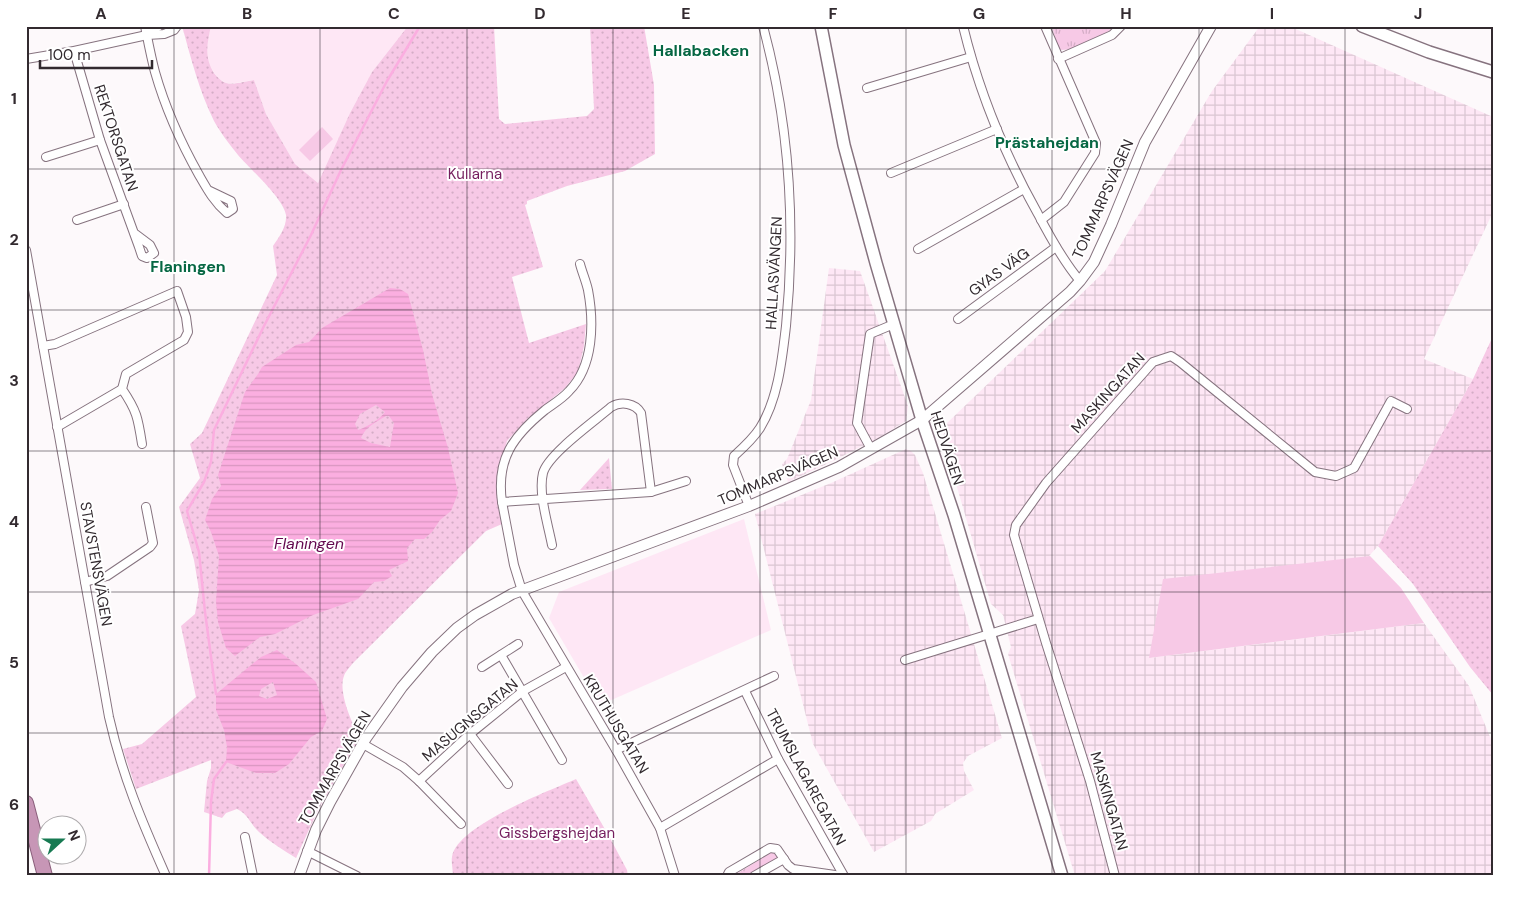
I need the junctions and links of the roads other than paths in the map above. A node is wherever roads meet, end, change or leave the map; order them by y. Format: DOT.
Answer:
graph roads {
  1 [pos="144,26"];
  2 [pos="159,26"];
  3 [pos="176,26"];
  4 [pos="763,26"];
  5 [pos="821,26"];
  6 [pos="963,26"];
  7 [pos="1045,26"];
  8 [pos="1121,26"];
  9 [pos="1211,26"];
  10 [pos="1362,26"];
  11 [pos="147,35"];
  12 [pos="74,51"];
  13 [pos="971,57"];
  14 [pos="26,59"];
  15 [pos="1058,59"];
  16 [pos="1493,72"];
  17 [pos="867,88"];
  18 [pos="997,129"];
  19 [pos="100,140"];
  20 [pos="46,157"];
  21 [pos="892,173"];
  22 [pos="1024,189"];
  23 [pos="208,190"];
  24 [pos="124,204"];
  25 [pos="76,220"];
  26 [pos="1041,220"];
  27 [pos="134,233"];
  28 [pos="1056,247"];
  29 [pos="918,249"];
  30 [pos="26,250"];
  31 [pos="580,264"];
  32 [pos="1080,281"];
  33 [pos="958,319"];
  34 [pos="894,324"];
  35 [pos="43,346"];
  36 [pos="122,389"];
  37 [pos="1407,409"];
  38 [pos="922,420"];
  39 [pos="57,427"];
  40 [pos="142,444"];
  41 [pos="871,449"];
  42 [pos="686,481"];
  43 [pos="651,492"];
  44 [pos="544,498"];
  45 [pos="502,502"];
  46 [pos="749,506"];
  47 [pos="146,507"];
  48 [pos="552,545"];
  49 [pos="85,582"];
  50 [pos="522,590"];
  51 [pos="1038,619"];
  52 [pos="989,634"];
  53 [pos="518,644"];
  54 [pos="500,655"];
  55 [pos="905,660"];
  56 [pos="482,667"];
  57 [pos="566,667"];
  58 [pos="774,676"];
  59 [pos="523,691"];
  60 [pos="745,691"];
  61 [pos="470,734"];
  62 [pos="363,744"];
  63 [pos="616,750"];
  64 [pos="778,759"];
  65 [pos="562,760"];
  66 [pos="419,781"];
  67 [pos="508,784"];
  68 [pos="26,803"];
  69 [pos="26,818"];
  70 [pos="462,824"];
  71 [pos="660,828"];
  72 [pos="245,837"];
  73 [pos="307,852"];
  74 [pos="784,858"];
  75 [pos="36,876"];
  76 [pos="44,876"];
  77 [pos="166,876"];
  78 [pos="253,876"];
  79 [pos="299,876"];
  80 [pos="357,876"];
  81 [pos="675,876"];
  82 [pos="727,876"];
  83 [pos="754,876"];
  84 [pos="843,876"];
  85 [pos="1062,876"];
  86 [pos="1116,876"];
  1 -- 11 [label="street"];
  2 -- 11 [label="street"];
  3 -- 11 [label="street"];
  4 -- 46 [label="street, HALLASVÄNGEN"];
  5 -- 34 [label="main road, HEDVÄGEN"];
  6 -- 13 [label="street"];
  7 -- 15 [label="street"];
  8 -- 15 [label="street"];
  9 -- 32 [label="street, TOMMARPSVÄGEN"];
  10 -- 16 [label="main road"];
  11 -- 12 [label="street"];
  11 -- 23 [label="street"];
  12 -- 14 [label="street"];
  12 -- 19 [label="street, REKTORSGATAN"];
  13 -- 17 [label="street"];
  13 -- 18 [label="street"];
  15 -- 26 [label="street"];
  18 -- 21 [label="street"];
  18 -- 22 [label="street"];
  19 -- 20 [label="street"];
  19 -- 24 [label="street, REKTORSGATAN"];
  22 -- 26 [label="street"];
  22 -- 29 [label="street"];
  24 -- 25 [label="street"];
  24 -- 27 [label="street, REKTORSGATAN"];
  26 -- 28 [label="street"];
  28 -- 32 [label="street"];
  28 -- 33 [label="street, GYAS VÄG"];
  30 -- 35 [label="street, STAVSTENSVÄGEN"];
  31 -- 45 [label="street, KRUTHUSGATAN"];
  32 -- 38 [label="street, TOMMARPSVÄGEN"];
  34 -- 38 [label="main road, HEDVÄGEN"];
  34 -- 41 [label="street"];
  35 -- 36 [label="street"];
  35 -- 39 [label="street, STAVSTENSVÄGEN"];
  36 -- 39 [label="street"];
  36 -- 40 [label="street"];
  37 -- 51 [label="street, MASKINGATAN"];
  38 -- 41 [label="street, TOMMARPSVÄGEN"];
  38 -- 52 [label="main road, HEDVÄGEN"];
  39 -- 49 [label="street, STAVSTENSVÄGEN"];
  41 -- 46 [label="street, TOMMARPSVÄGEN"];
  42 -- 43 [label="street"];
  43 -- 44 [label="street"];
  43 -- 44 [label="street"];
  44 -- 45 [label="street"];
  44 -- 48 [label="street"];
  45 -- 50 [label="street, KRUTHUSGATAN"];
  46 -- 50 [label="street, TOMMARPSVÄGEN"];
  47 -- 49 [label="street"];
  49 -- 77 [label="street, STAVSTENSVÄGEN"];
  50 -- 57 [label="street, KRUTHUSGATAN"];
  50 -- 62 [label="street, TOMMARPSVÄGEN"];
  51 -- 52 [label="street"];
  51 -- 86 [label="street, MASKINGATAN"];
  52 -- 55 [label="street"];
  52 -- 85 [label="main road, HEDVÄGEN"];
  53 -- 54 [label="street"];
  54 -- 56 [label="street"];
  54 -- 59 [label="street"];
  57 -- 59 [label="street, MASUGNSGATAN"];
  57 -- 63 [label="street, KRUTHUSGATAN"];
  58 -- 60 [label="street"];
  59 -- 61 [label="street, MASUGNSGATAN"];
  59 -- 65 [label="street"];
  60 -- 63 [label="street"];
  60 -- 64 [label="street, TRUMSLAGAREGATAN"];
  61 -- 66 [label="street, MASUGNSGATAN"];
  61 -- 67 [label="street"];
  62 -- 66 [label="street"];
  62 -- 73 [label="street, TOMMARPSVÄGEN"];
  63 -- 71 [label="street, KRUTHUSGATAN"];
  64 -- 71 [label="street"];
  64 -- 84 [label="street, TRUMSLAGAREGATAN"];
  66 -- 70 [label="street"];
  68 -- 76 [label="highway"];
  69 -- 75 [label="highway"];
  71 -- 81 [label="street, KRUTHUSGATAN"];
  72 -- 78 [label="street"];
  73 -- 79 [label="street, TOMMARPSVÄGEN"];
  73 -- 80 [label="street"];
  74 -- 82 [label="street"];
  74 -- 83 [label="street"];
  74 -- 84 [label="street"];
}
